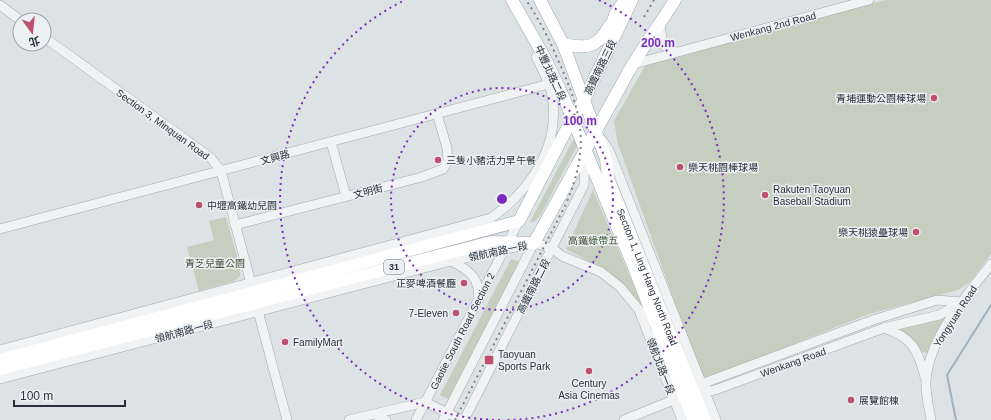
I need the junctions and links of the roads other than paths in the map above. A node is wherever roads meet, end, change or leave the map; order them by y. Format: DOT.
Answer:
graph roads {
  1 [pos="512,0"];
  2 [pos="540,0"];
  3 [pos="626,0"];
  4 [pos="632,0"];
  5 [pos="668,0"];
  6 [pos="675,0"];
  7 [pos="869,0"];
  8 [pos="0,5"];
  9 [pos="616,13"];
  10 [pos="12,14"];
  11 [pos="660,25"];
  12 [pos="52,43"];
  13 [pos="563,44"];
  14 [pos="608,52"];
  15 [pos="676,52"];
  16 [pos="536,57"];
  17 [pos="634,64"];
  18 [pos="549,84"];
  19 [pos="584,100"];
  20 [pos="437,114"];
  21 [pos="572,119"];
  22 [pos="595,132"];
  23 [pos="331,142"];
  24 [pos="585,149"];
  25 [pos="221,171"];
  26 [pos="346,196"];
  27 [pos="519,221"];
  28 [pos="235,225"];
  29 [pos="0,229"];
  30 [pos="443,231"];
  31 [pos="483,231"];
  32 [pos="534,243"];
  33 [pos="506,246"];
  34 [pos="552,248"];
  35 [pos="451,261"];
  36 [pos="991,264"];
  37 [pos="254,297"];
  38 [pos="477,302"];
  39 [pos="962,302"];
  40 [pos="640,312"];
  41 [pos="873,320"];
  42 [pos="656,324"];
  43 [pos="884,328"];
  44 [pos="0,350"];
  45 [pos="0,360"];
  46 [pos="659,363"];
  47 [pos="0,369"];
  48 [pos="0,379"];
  49 [pos="926,381"];
  50 [pos="688,393"];
  51 [pos="425,402"];
  52 [pos="447,411"];
  53 [pos="373,414"];
  54 [pos="286,420"];
  55 [pos="349,420"];
  56 [pos="386,420"];
  57 [pos="416,420"];
  58 [pos="443,420"];
  59 [pos="463,420"];
  60 [pos="624,420"];
  61 [pos="682,420"];
  62 [pos="693,420"];
  63 [pos="705,420"];
  64 [pos="716,420"];
  65 [pos="931,420"];
  1 -- 21 [label="main road, 中豐北路二段"];
  2 -- 13 [label="main road, 中豐北路二段"];
  3 -- 9 [label="main road, 高鐵南路三段"];
  3 -- 14 [label="main road"];
  4 -- 14 [label="main road, 高鐵南路三段"];
  5 -- 17 [label="main road"];
  6 -- 11 [label="main road"];
  7 -- 15 [label="street, Wenkang 2nd Road"];
  8 -- 10 [label="street"];
  9 -- 13 [label="main road"];
  9 -- 19 [label="main road, 高鐵南路三段"];
  11 -- 15 [label="street"];
  11 -- 17 [label="main road"];
  12 -- 25 [label="street, Section 3, Minquan Road"];
  13 -- 19 [label="main road, 中豐北路二段"];
  14 -- 19 [label="main road, 高鐵南路三段"];
  15 -- 17 [label="street, Wenkang 2nd Road"];
  16 -- 18 [label="street"];
  17 -- 22 [label="main road"];
  18 -- 20 [label="street, 文興路"];
  18 -- 30 [label="street"];
  19 -- 21 [label="main road"];
  19 -- 22 [label="main road, 中豐北路二段"];
  20 -- 23 [label="street, 文興路"];
  20 -- 26 [label="street, 文明街"];
  21 -- 24 [label="main road, 中豐北路二段"];
  21 -- 27 [label="main road"];
  22 -- 24 [label="main road, 高鐵南路二段"];
  22 -- 50 [label="main road, Section 1, Ling Hang North Road"];
  23 -- 25 [label="street, 文興路"];
  23 -- 26 [label="street"];
  24 -- 32 [label="main road, 高鐵南路二段"];
  24 -- 34 [label="street, 高鐵南路二段"];
  24 -- 42 [label="main road, Section 1, Ling Hang North Road"];
  25 -- 28 [label="street, Section 3, Minquan Road"];
  25 -- 29 [label="street, 文興路"];
  26 -- 28 [label="street, 文明街"];
  27 -- 31 [label="main road, 31"];
  27 -- 33 [label="street, Gaotie South Road Section 2"];
  28 -- 37 [label="street, Section 3, Minquan Road"];
  30 -- 31 [label="street, 31"];
  30 -- 37 [label="street, 領航南路一段 / 31"];
  31 -- 37 [label="main road, 領航南路一段 / 31"];
  32 -- 33 [label="main road, 領航南路一段 / 31"];
  32 -- 34 [label="street"];
  32 -- 52 [label="street"];
  33 -- 35 [label="street, 領航南路一段 / 31"];
  33 -- 37 [label="main road, 領航南路一段 / 31"];
  33 -- 38 [label="street, Gaotie South Road Section 2"];
  34 -- 40 [label="street"];
  34 -- 59 [label="street, 高鐵南路二段"];
  35 -- 37 [label="street, 領航南路一段 / 31"];
  35 -- 38 [label="street"];
  36 -- 39 [label="street, Yongyuan Road"];
  37 -- 44 [label="street, 領航南路一段 / 31"];
  37 -- 45 [label="main road, 領航南路一段 / 31"];
  37 -- 47 [label="main road, 領航南路一段 / 31"];
  37 -- 48 [label="street, 領航南路一段 / 31"];
  37 -- 54 [label="street, Section 3, Minquan Road"];
  38 -- 51 [label="street, Gaotie South Road Section 2"];
  39 -- 41 [label="street, Wenkang Road"];
  39 -- 43 [label="street, Wenkang Road"];
  39 -- 49 [label="street, Yongyuan Road"];
  40 -- 42 [label="street"];
  40 -- 46 [label="street, 領航北路一段"];
  41 -- 43 [label="street"];
  41 -- 50 [label="street, Wenkang Road"];
  42 -- 46 [label="street"];
  42 -- 50 [label="main road, Section 1, Ling Hang North Road"];
  43 -- 49 [label="street"];
  43 -- 50 [label="street, Wenkang Road"];
  46 -- 50 [label="street, 領航北路一段"];
  49 -- 65 [label="street, Yongyuan Road"];
  50 -- 60 [label="street, Wenkang Road"];
  50 -- 61 [label="street, 領航北路一段"];
  50 -- 62 [label="main road, Section 1, Ling Hang North Road"];
  50 -- 63 [label="main road, Section 1, Ling Hang North Road"];
  50 -- 64 [label="street, 領航北路一段"];
  51 -- 52 [label="street"];
  51 -- 53 [label="street"];
  51 -- 57 [label="street, Gaotie South Road Section 2"];
  52 -- 58 [label="street"];
  52 -- 59 [label="street"];
  53 -- 55 [label="street"];
  53 -- 56 [label="street"];
}
